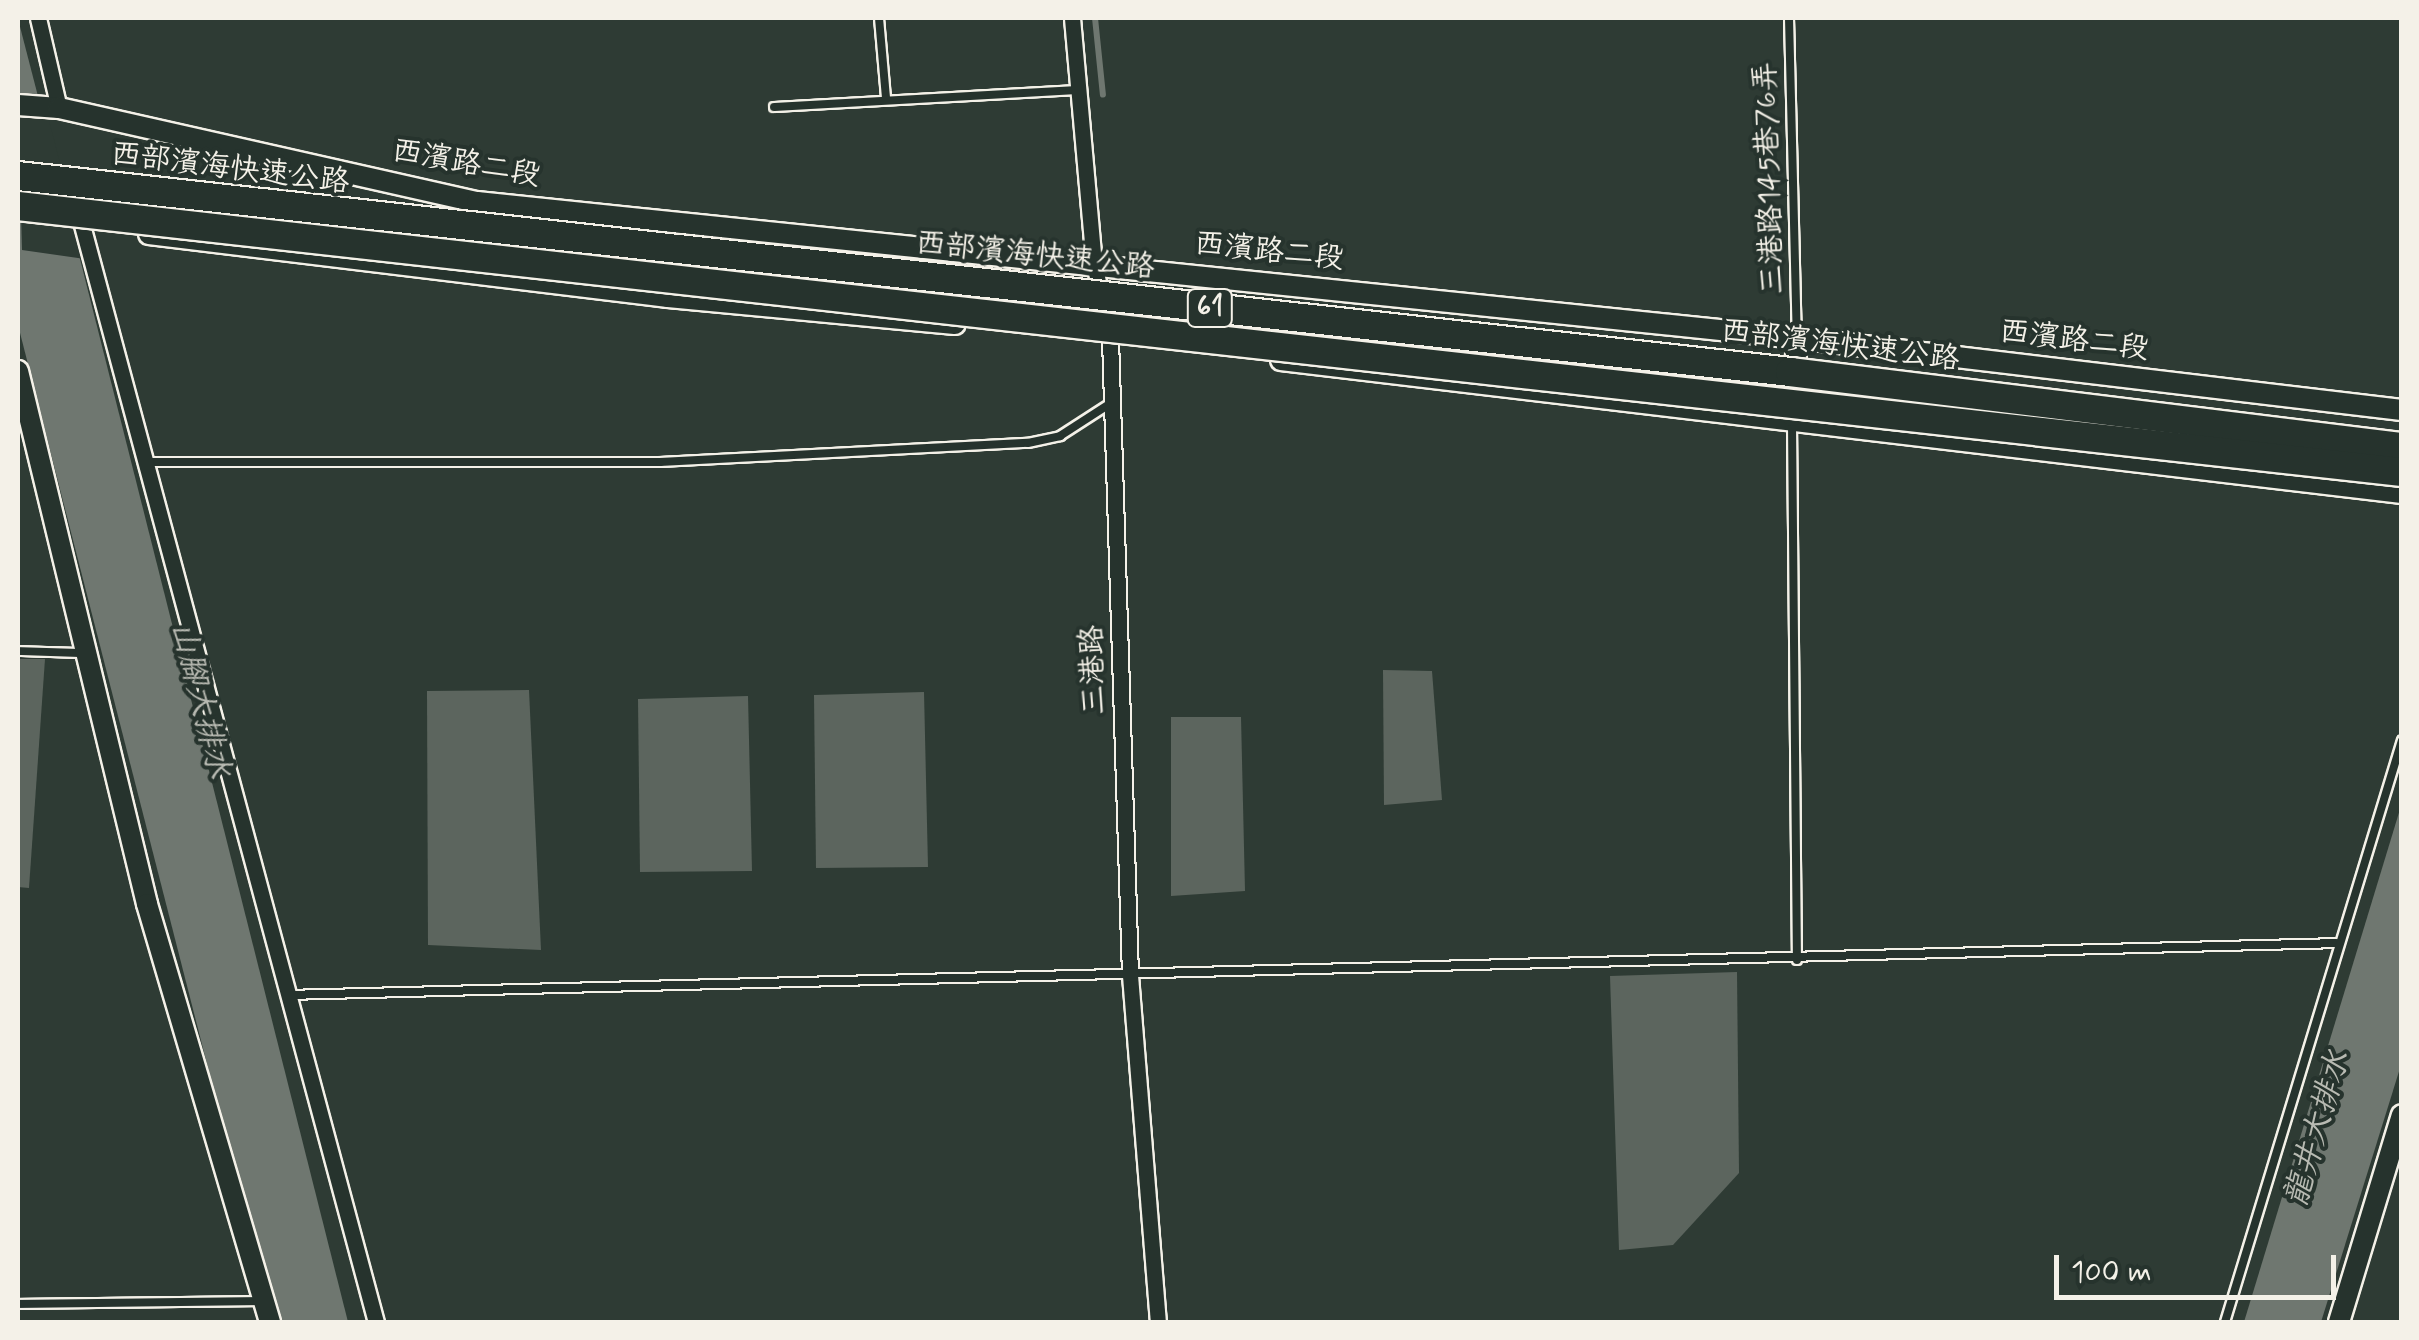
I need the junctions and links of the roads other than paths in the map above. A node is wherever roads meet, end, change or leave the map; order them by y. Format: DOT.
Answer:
graph roads {
  1 [pos="38,18"];
  2 [pos="879,18"];
  3 [pos="1072,18"];
  4 [pos="1789,18"];
  5 [pos="1078,90"];
  6 [pos="886,98"];
  7 [pos="18,105"];
  8 [pos="774,107"];
  9 [pos="59,108"];
  10 [pos="18,176"];
  11 [pos="18,206"];
  12 [pos="18,218"];
  13 [pos="82,226"];
  14 [pos="1094,263"];
  15 [pos="1110,338"];
  16 [pos="1797,338"];
  17 [pos="18,371"];
  18 [pos="1108,405"];
  19 [pos="2402,410"];
  20 [pos="1792,418"];
  21 [pos="2402,447"];
  22 [pos="143,462"];
  23 [pos="2402,472"];
  24 [pos="2402,494"];
  25 [pos="18,651"];
  26 [pos="83,653"];
  27 [pos="2402,740"];
  28 [pos="2336,943"];
  29 [pos="1797,960"];
  30 [pos="1130,976"];
  31 [pos="284,995"];
  32 [pos="2402,1115"];
  33 [pos="264,1300"];
  34 [pos="18,1304"];
  35 [pos="270,1322"];
  36 [pos="376,1322"];
  37 [pos="1158,1322"];
  38 [pos="2225,1322"];
  39 [pos="2339,1322"];
  1 -- 9 [label="street"];
  2 -- 6 [label="lane"];
  3 -- 5 [label="street, 三港路"];
  4 -- 16 [label="lane, 三港路145巷76弄"];
  5 -- 6 [label="lane"];
  5 -- 14 [label="street, 三港路"];
  6 -- 8 [label="lane"];
  7 -- 9 [label="street, 西濱路二段"];
  9 -- 14 [label="street, 西濱路二段"];
  10 -- 21 [label="highway, 西部濱海快速公路 / 61, bridge"];
  11 -- 23 [label="highway, 西部濱海快速公路 / 61, bridge"];
  12 -- 13 [label="street"];
  13 -- 15 [label="street"];
  13 -- 22 [label="street"];
  14 -- 15 [label="street, 三港路"];
  14 -- 16 [label="street, 西濱路二段"];
  15 -- 18 [label="street, 三港路"];
  15 -- 20 [label="street"];
  16 -- 19 [label="street, 西濱路二段"];
  16 -- 20 [label="street"];
  17 -- 26 [label="street"];
  18 -- 22 [label="lane"];
  18 -- 30 [label="street, 三港路"];
  20 -- 24 [label="street"];
  20 -- 29 [label="lane"];
  22 -- 31 [label="street"];
  25 -- 26 [label="lane"];
  26 -- 33 [label="street"];
  27 -- 28 [label="lane"];
  28 -- 29 [label="lane"];
  28 -- 38 [label="lane"];
  29 -- 30 [label="lane"];
  30 -- 31 [label="lane"];
  30 -- 37 [label="street, 三港路"];
  31 -- 36 [label="street"];
  32 -- 39 [label="street"];
  33 -- 34 [label="lane"];
  33 -- 35 [label="street"];
}
